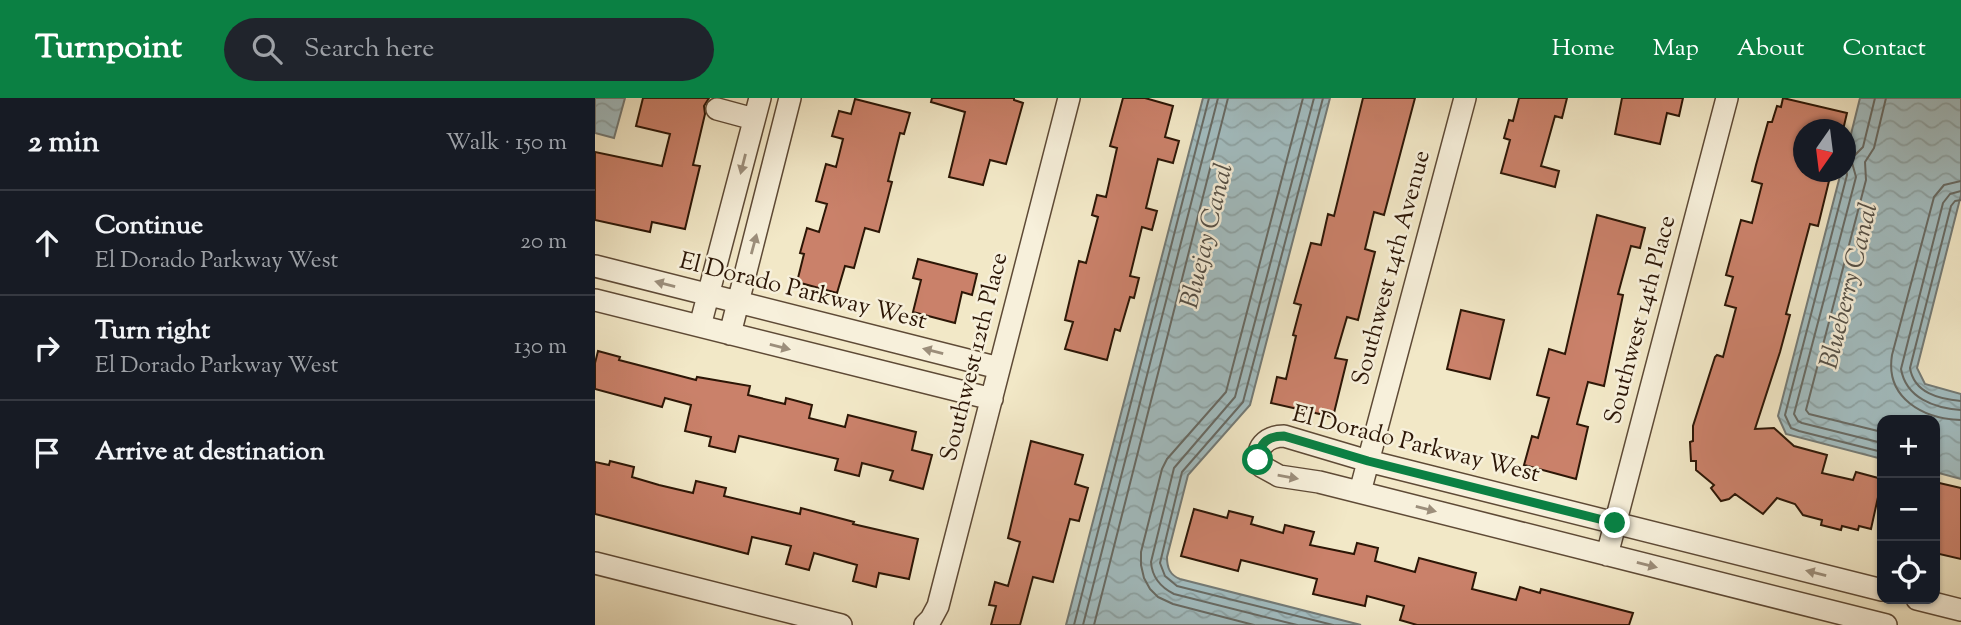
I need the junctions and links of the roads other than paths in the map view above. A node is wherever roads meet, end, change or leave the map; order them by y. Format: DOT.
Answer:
graph roads {
  1 [pos="790,98"];
  2 [pos="1069,98"];
  3 [pos="1465,98"];
  4 [pos="1727,98"];
  5 [pos="757,108"];
  6 [pos="717,109"];
  7 [pos="595,266"];
  8 [pos="708,295"];
  9 [pos="595,300"];
  10 [pos="738,303"];
  11 [pos="700,326"];
  12 [pos="730,334"];
  13 [pos="999,368"];
  14 [pos="992,399"];
  15 [pos="1368,461"];
  16 [pos="1360,492"];
  17 [pos="1615,523"];
  18 [pos="1607,555"];
  19 [pos="595,563"];
  20 [pos="1877,589"];
  21 [pos="1937,604"];
  22 [pos="1961,610"];
  23 [pos="841,625"];
  24 [pos="925,625"];
  25 [pos="1886,625"];
  10 -- 1 [label="street, one-way"];
  2 -- 13 [label="street, Southwest 12th Place"];
  3 -- 15 [label="street, Southwest 14th Avenue"];
  4 -- 17 [label="street, Southwest 14th Place"];
  5 -- 6 [label="street"];
  5 -- 8 [label="street, one-way"];
  8 -- 7 [label="street, El Dorado Parkway West, one-way"];
  8 -- 10 [label="street, El Dorado Parkway West"];
  8 -- 11 [label="street"];
  9 -- 11 [label="street"];
  10 -- 12 [label="street"];
  13 -- 10 [label="street, El Dorado Parkway West, one-way"];
  11 -- 12 [label="street"];
  12 -- 14 [label="street, one-way"];
  13 -- 14 [label="street, Southwest 12th Place"];
  14 -- 24 [label="street, Southwest 12th Place"];
  15 -- 16 [label="street, Southwest 14th Avenue"];
  15 -- 16 [label="street, El Dorado Parkway West, one-way"];
  15 -- 17 [label="street, El Dorado Parkway West"];
  16 -- 18 [label="street, El Dorado Parkway West, one-way"];
  17 -- 18 [label="street, Southwest 14th Place"];
  20 -- 17 [label="street, El Dorado Parkway West, one-way"];
  18 -- 25 [label="street, El Dorado Parkway West, one-way"];
  19 -- 23 [label="street"];
  21 -- 22 [label="street"];
}
